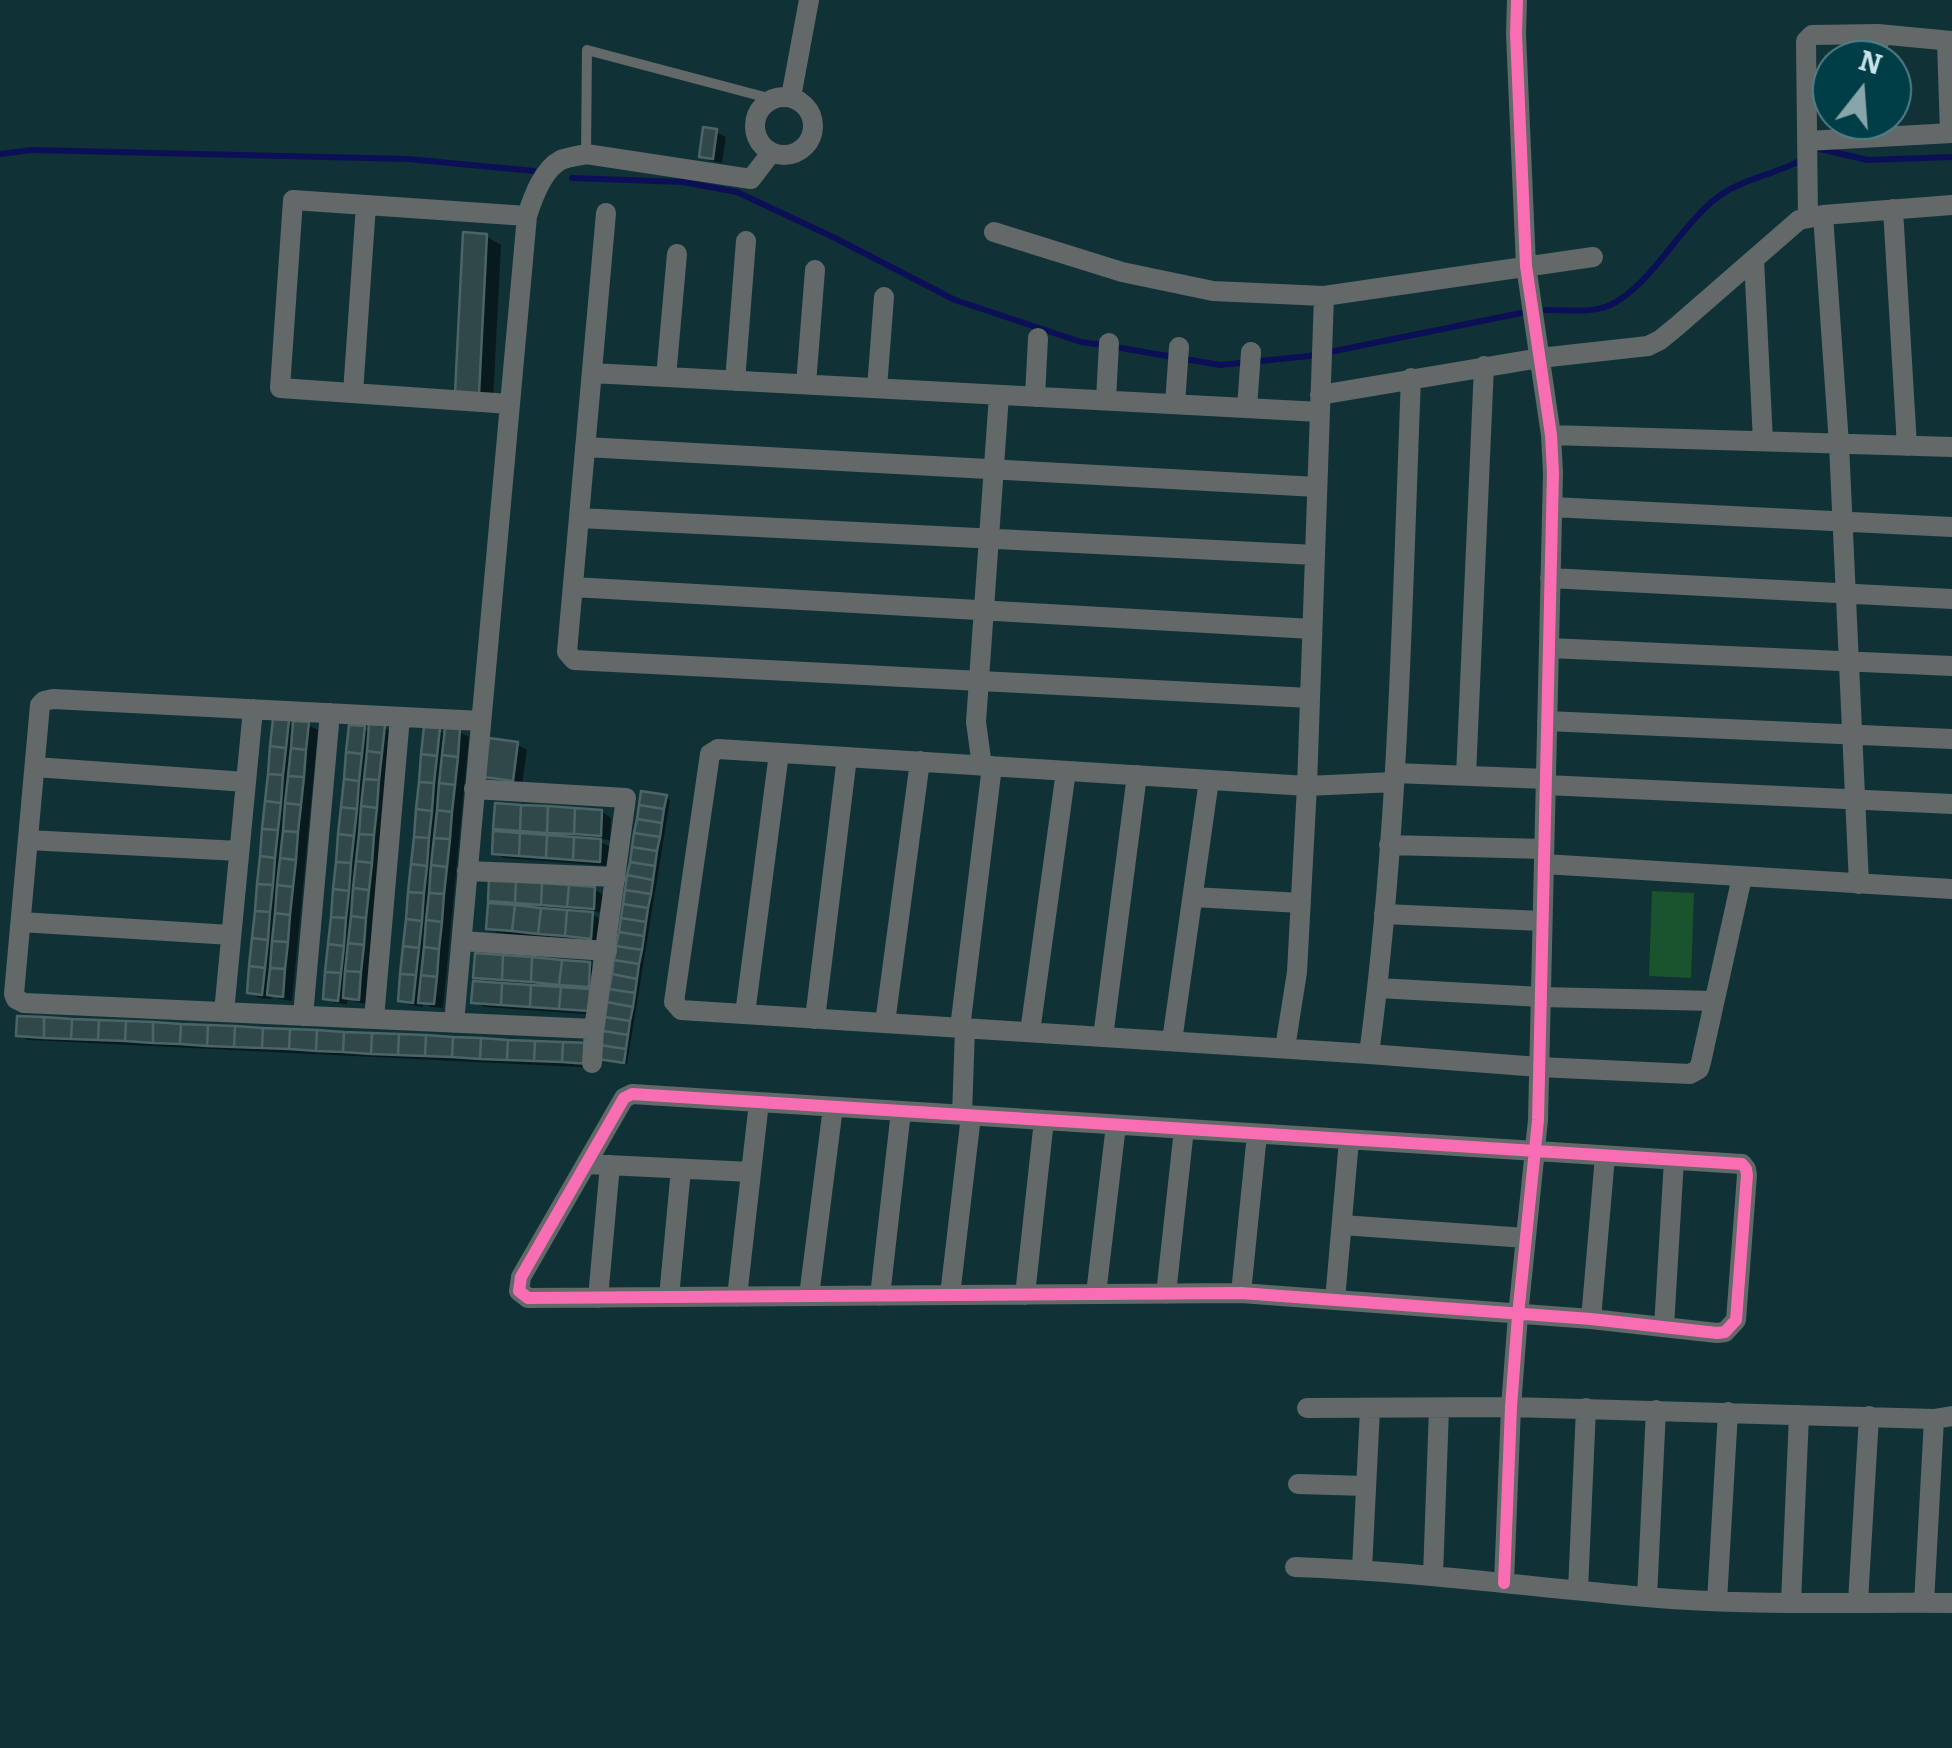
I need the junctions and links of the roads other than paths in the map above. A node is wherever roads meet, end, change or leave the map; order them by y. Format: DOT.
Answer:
graph roads {
  1 [pos="809,0"];
  2 [pos="1517,0"];
  3 [pos="1878,34"];
  4 [pos="1878,40"];
  5 [pos="1950,42"];
  6 [pos="781,98"];
  7 [pos="1912,130"];
  8 [pos="1951,133"];
  9 [pos="1813,140"];
  10 [pos="1807,141"];
  11 [pos="772,152"];
  12 [pos="586,154"];
  13 [pos="1952,204"];
  14 [pos="366,205"];
  15 [pos="1893,209"];
  16 [pos="606,213"];
  17 [pos="528,216"];
  18 [pos="1815,216"];
  19 [pos="994,232"];
  20 [pos="746,241"];
  21 [pos="677,254"];
  22 [pos="1593,256"];
  23 [pos="1754,259"];
  24 [pos="1526,266"];
  25 [pos="815,270"];
  26 [pos="884,296"];
  27 [pos="1324,296"];
  28 [pos="1038,338"];
  29 [pos="1110,343"];
  30 [pos="1179,348"];
  31 [pos="1251,352"];
  32 [pos="1540,358"];
  33 [pos="1484,366"];
  34 [pos="592,373"];
  35 [pos="666,377"];
  36 [pos="1410,378"];
  37 [pos="735,380"];
  38 [pos="806,384"];
  39 [pos="877,388"];
  40 [pos="354,393"];
  41 [pos="999,394"];
  42 [pos="1035,396"];
  43 [pos="1106,400"];
  44 [pos="1320,403"];
  45 [pos="510,404"];
  46 [pos="1175,404"];
  47 [pos="1247,408"];
  48 [pos="1551,434"];
  49 [pos="1763,442"];
  50 [pos="1839,444"];
  51 [pos="1907,446"];
  52 [pos="585,447"];
  53 [pos="1952,448"];
  54 [pos="994,469"];
  55 [pos="1317,486"];
  56 [pos="1552,507"];
  57 [pos="579,518"];
  58 [pos="1843,522"];
  59 [pos="1952,527"];
  60 [pos="989,539"];
  61 [pos="1315,555"];
  62 [pos="1550,578"];
  63 [pos="572,587"];
  64 [pos="1846,594"];
  65 [pos="1952,599"];
  66 [pos="984,610"];
  67 [pos="1312,629"];
  68 [pos="1549,648"];
  69 [pos="1849,661"];
  70 [pos="1952,666"];
  71 [pos="979,681"];
  72 [pos="1310,698"];
  73 [pos="253,709"];
  74 [pos="330,713"];
  75 [pos="400,716"];
  76 [pos="481,720"];
  77 [pos="1547,721"];
  78 [pos="1852,735"];
  79 [pos="1952,739"];
  80 [pos="778,752"];
  81 [pos="847,757"];
  82 [pos="920,762"];
  83 [pos="987,766"];
  84 [pos="34,767"];
  85 [pos="1066,771"];
  86 [pos="1137,775"];
  87 [pos="1466,776"];
  88 [pos="1394,778"];
  89 [pos="1209,780"];
  90 [pos="246,782"];
  91 [pos="1546,782"];
  92 [pos="1307,786"];
  93 [pos="474,789"];
  94 [pos="1855,799"];
  95 [pos="1952,804"];
  96 [pos="28,840"];
  97 [pos="1389,845"];
  98 [pos="239,851"];
  99 [pos="1544,857"];
  100 [pos="467,870"];
  101 [pos="616,876"];
  102 [pos="1742,877"];
  103 [pos="1859,884"];
  104 [pos="1952,889"];
  105 [pos="1192,897"];
  106 [pos="1300,902"];
  107 [pos="1384,914"];
  108 [pos="21,922"];
  109 [pos="1542,922"];
  110 [pos="232,935"];
  111 [pos="462,941"];
  112 [pos="606,951"];
  113 [pos="1378,988"];
  114 [pos="1541,996"];
  115 [pos="1714,1001"];
  116 [pos="224,1012"];
  117 [pos="746,1014"];
  118 [pos="302,1016"];
  119 [pos="374,1019"];
  120 [pos="815,1019"];
  121 [pos="454,1023"];
  122 [pos="885,1023"];
  123 [pos="962,1028"];
  124 [pos="594,1030"];
  125 [pos="1030,1032"];
  126 [pos="1102,1037"];
  127 [pos="1172,1042"];
  128 [pos="1286,1048"];
  129 [pos="1370,1054"];
  130 [pos="592,1063"];
  131 [pos="1539,1067"];
  132 [pos="760,1102"];
  133 [pos="833,1107"];
  134 [pos="901,1111"];
  135 [pos="966,1115"];
  136 [pos="1044,1120"];
  137 [pos="1116,1125"];
  138 [pos="1184,1129"];
  139 [pos="1257,1134"];
  140 [pos="1349,1140"];
  141 [pos="1535,1151"];
  142 [pos="1605,1156"];
  143 [pos="1674,1160"];
  144 [pos="587,1164"];
  145 [pos="610,1165"];
  146 [pos="681,1168"];
  147 [pos="751,1172"];
  148 [pos="1342,1226"];
  149 [pos="1526,1238"];
  150 [pos="1241,1293"];
  151 [pos="1096,1294"];
  152 [pos="1166,1294"];
  153 [pos="1025,1295"];
  154 [pos="810,1296"];
  155 [pos="880,1296"];
  156 [pos="950,1296"];
  157 [pos="736,1297"];
  158 [pos="598,1298"];
  159 [pos="668,1298"];
  160 [pos="1336,1300"];
  161 [pos="1518,1315"];
  162 [pos="1591,1319"];
  163 [pos="1664,1327"];
  164 [pos="1510,1407"];
  165 [pos="1306,1408"];
  166 [pos="1439,1408"];
  167 [pos="1586,1408"];
  168 [pos="1370,1409"];
  169 [pos="1656,1410"];
  170 [pos="1728,1412"];
  171 [pos="1800,1415"];
  172 [pos="1869,1416"];
  173 [pos="1943,1417"];
  174 [pos="1298,1484"];
  175 [pos="1366,1486"];
  176 [pos="1295,1567"];
  177 [pos="1362,1569"];
  178 [pos="1433,1576"];
  179 [pos="1504,1584"];
  180 [pos="1578,1590"];
  181 [pos="1647,1597"];
  182 [pos="1717,1602"];
  183 [pos="1791,1602"];
  184 [pos="1858,1602"];
  185 [pos="1924,1603"];
  186 [pos="1952,1603"];
  1 -- 6 [label="street"];
  2 -- 24 [label="street"];
  3 -- 4 [label="street"];
  3 -- 5 [label="street"];
  3 -- 10 [label="street"];
  5 -- 8 [label="street"];
  6 -- 11 [label="street"];
  6 -- 11 [label="street"];
  6 -- 12 [label="lane"];
  7 -- 8 [label="street"];
  9 -- 10 [label="street"];
  10 -- 18 [label="street"];
  11 -- 12 [label="street"];
  12 -- 17 [label="street"];
  13 -- 15 [label="street"];
  14 -- 17 [label="street"];
  14 -- 40 [label="street"];
  14 -- 40 [label="street"];
  15 -- 18 [label="street"];
  15 -- 51 [label="street"];
  16 -- 34 [label="street"];
  17 -- 45 [label="street"];
  18 -- 23 [label="street"];
  18 -- 50 [label="street"];
  19 -- 27 [label="street"];
  20 -- 37 [label="street"];
  21 -- 35 [label="street"];
  22 -- 24 [label="street"];
  23 -- 32 [label="street"];
  23 -- 49 [label="street"];
  24 -- 27 [label="street"];
  24 -- 32 [label="street"];
  25 -- 38 [label="street"];
  26 -- 39 [label="street"];
  27 -- 44 [label="street"];
  28 -- 42 [label="street"];
  29 -- 43 [label="street"];
  30 -- 46 [label="street"];
  31 -- 47 [label="street"];
  32 -- 33 [label="street"];
  32 -- 48 [label="street"];
  33 -- 36 [label="street"];
  33 -- 87 [label="street"];
  34 -- 35 [label="street"];
  34 -- 52 [label="street"];
  35 -- 37 [label="street"];
  36 -- 44 [label="street"];
  36 -- 88 [label="street"];
  37 -- 38 [label="street"];
  38 -- 39 [label="street"];
  39 -- 41 [label="street"];
  40 -- 45 [label="street"];
  41 -- 42 [label="street"];
  41 -- 54 [label="street"];
  42 -- 43 [label="street"];
  43 -- 46 [label="street"];
  44 -- 47 [label="street"];
  44 -- 55 [label="street"];
  45 -- 76 [label="street"];
  46 -- 47 [label="street"];
  48 -- 49 [label="street"];
  48 -- 56 [label="street"];
  49 -- 50 [label="street"];
  50 -- 51 [label="street"];
  50 -- 58 [label="street"];
  51 -- 53 [label="street"];
  52 -- 54 [label="street"];
  52 -- 57 [label="street"];
  54 -- 55 [label="street"];
  54 -- 60 [label="street"];
  55 -- 61 [label="street"];
  56 -- 58 [label="street"];
  56 -- 62 [label="street"];
  57 -- 60 [label="street"];
  57 -- 63 [label="street"];
  58 -- 59 [label="street"];
  58 -- 64 [label="street"];
  60 -- 61 [label="street"];
  60 -- 66 [label="street"];
  61 -- 67 [label="street"];
  62 -- 64 [label="street"];
  62 -- 68 [label="street"];
  63 -- 66 [label="street"];
  63 -- 71 [label="street"];
  64 -- 65 [label="street"];
  64 -- 69 [label="street"];
  66 -- 67 [label="street"];
  66 -- 71 [label="street"];
  67 -- 72 [label="street"];
  68 -- 69 [label="street"];
  68 -- 77 [label="street"];
  69 -- 70 [label="street"];
  69 -- 78 [label="street"];
  71 -- 72 [label="street"];
  71 -- 83 [label="street"];
  72 -- 92 [label="street"];
  73 -- 74 [label="street"];
  73 -- 84 [label="street"];
  73 -- 90 [label="street"];
  74 -- 75 [label="street"];
  74 -- 118 [label="street"];
  75 -- 76 [label="street"];
  75 -- 119 [label="street"];
  76 -- 93 [label="street"];
  77 -- 78 [label="street"];
  77 -- 91 [label="street"];
  78 -- 79 [label="street"];
  78 -- 94 [label="street"];
  80 -- 81 [label="street"];
  80 -- 117 [label="street"];
  80 -- 117 [label="street"];
  81 -- 82 [label="street"];
  81 -- 120 [label="street"];
  82 -- 83 [label="street"];
  82 -- 122 [label="street"];
  83 -- 85 [label="street"];
  83 -- 123 [label="street"];
  84 -- 90 [label="street"];
  84 -- 96 [label="street"];
  85 -- 86 [label="street"];
  85 -- 125 [label="street"];
  86 -- 89 [label="street"];
  86 -- 126 [label="street"];
  87 -- 88 [label="street"];
  87 -- 91 [label="street"];
  88 -- 92 [label="street"];
  88 -- 97 [label="street"];
  89 -- 92 [label="street"];
  89 -- 105 [label="street"];
  90 -- 98 [label="street"];
  91 -- 94 [label="street"];
  91 -- 99 [label="street"];
  92 -- 106 [label="street"];
  93 -- 100 [label="street"];
  93 -- 101 [label="street"];
  94 -- 95 [label="street"];
  94 -- 103 [label="street"];
  96 -- 98 [label="street"];
  96 -- 108 [label="street"];
  97 -- 99 [label="street"];
  97 -- 107 [label="street"];
  98 -- 110 [label="street"];
  99 -- 102 [label="street"];
  99 -- 109 [label="street"];
  100 -- 101 [label="street"];
  100 -- 111 [label="street"];
  101 -- 112 [label="street"];
  102 -- 103 [label="street"];
  102 -- 115 [label="street"];
  103 -- 104 [label="street"];
  105 -- 106 [label="street"];
  105 -- 127 [label="street"];
  106 -- 128 [label="street"];
  107 -- 109 [label="street"];
  107 -- 113 [label="street"];
  108 -- 110 [label="street"];
  108 -- 116 [label="street"];
  109 -- 114 [label="street"];
  110 -- 116 [label="street"];
  111 -- 112 [label="street"];
  111 -- 121 [label="street"];
  112 -- 124 [label="street"];
  113 -- 114 [label="street"];
  113 -- 129 [label="street"];
  114 -- 115 [label="street"];
  114 -- 131 [label="street"];
  115 -- 131 [label="street"];
  116 -- 118 [label="street"];
  117 -- 120 [label="street"];
  118 -- 119 [label="street"];
  119 -- 121 [label="street"];
  120 -- 122 [label="street"];
  121 -- 124 [label="street"];
  122 -- 123 [label="street"];
  123 -- 125 [label="street"];
  123 -- 135 [label="street"];
  124 -- 130 [label="street"];
  125 -- 126 [label="street"];
  126 -- 127 [label="street"];
  127 -- 128 [label="street"];
  128 -- 129 [label="street"];
  129 -- 131 [label="street"];
  131 -- 141 [label="street"];
  132 -- 133 [label="street"];
  132 -- 144 [label="street"];
  132 -- 147 [label="street"];
  133 -- 134 [label="street"];
  133 -- 154 [label="street"];
  134 -- 135 [label="street"];
  134 -- 155 [label="street"];
  135 -- 136 [label="street"];
  135 -- 156 [label="street"];
  136 -- 137 [label="street"];
  136 -- 153 [label="street"];
  137 -- 138 [label="street"];
  137 -- 151 [label="street"];
  138 -- 139 [label="street"];
  138 -- 152 [label="street"];
  139 -- 140 [label="street"];
  139 -- 150 [label="street"];
  140 -- 141 [label="street"];
  140 -- 148 [label="street"];
  141 -- 142 [label="street"];
  141 -- 149 [label="street"];
  142 -- 143 [label="street"];
  142 -- 162 [label="street"];
  143 -- 163 [label="street"];
  143 -- 163 [label="street"];
  144 -- 145 [label="street"];
  144 -- 158 [label="street"];
  145 -- 146 [label="street"];
  145 -- 158 [label="street"];
  146 -- 147 [label="street"];
  146 -- 159 [label="street"];
  147 -- 157 [label="street"];
  148 -- 149 [label="street"];
  148 -- 160 [label="street"];
  149 -- 161 [label="street"];
  150 -- 152 [label="street"];
  150 -- 160 [label="street"];
  151 -- 152 [label="street"];
  151 -- 153 [label="street"];
  153 -- 156 [label="street"];
  154 -- 155 [label="street"];
  154 -- 157 [label="street"];
  155 -- 156 [label="street"];
  157 -- 159 [label="street"];
  158 -- 159 [label="street"];
  160 -- 161 [label="street"];
  161 -- 162 [label="street"];
  161 -- 164 [label="street"];
  162 -- 163 [label="street"];
  164 -- 166 [label="street"];
  164 -- 167 [label="street"];
  164 -- 179 [label="street"];
  165 -- 168 [label="street"];
  166 -- 168 [label="street"];
  166 -- 178 [label="street"];
  167 -- 169 [label="street"];
  167 -- 180 [label="street"];
  168 -- 175 [label="street"];
  169 -- 170 [label="street"];
  169 -- 181 [label="street"];
  170 -- 171 [label="street"];
  170 -- 182 [label="street"];
  171 -- 172 [label="street"];
  171 -- 183 [label="street"];
  172 -- 173 [label="street"];
  172 -- 184 [label="street"];
  173 -- 185 [label="street"];
  174 -- 175 [label="street"];
  175 -- 177 [label="street"];
  176 -- 177 [label="street"];
  177 -- 178 [label="street"];
  178 -- 179 [label="street"];
  179 -- 180 [label="street"];
  180 -- 181 [label="street"];
  181 -- 182 [label="street"];
  182 -- 183 [label="street"];
  183 -- 184 [label="street"];
  184 -- 185 [label="street"];
  185 -- 186 [label="street"];
}
